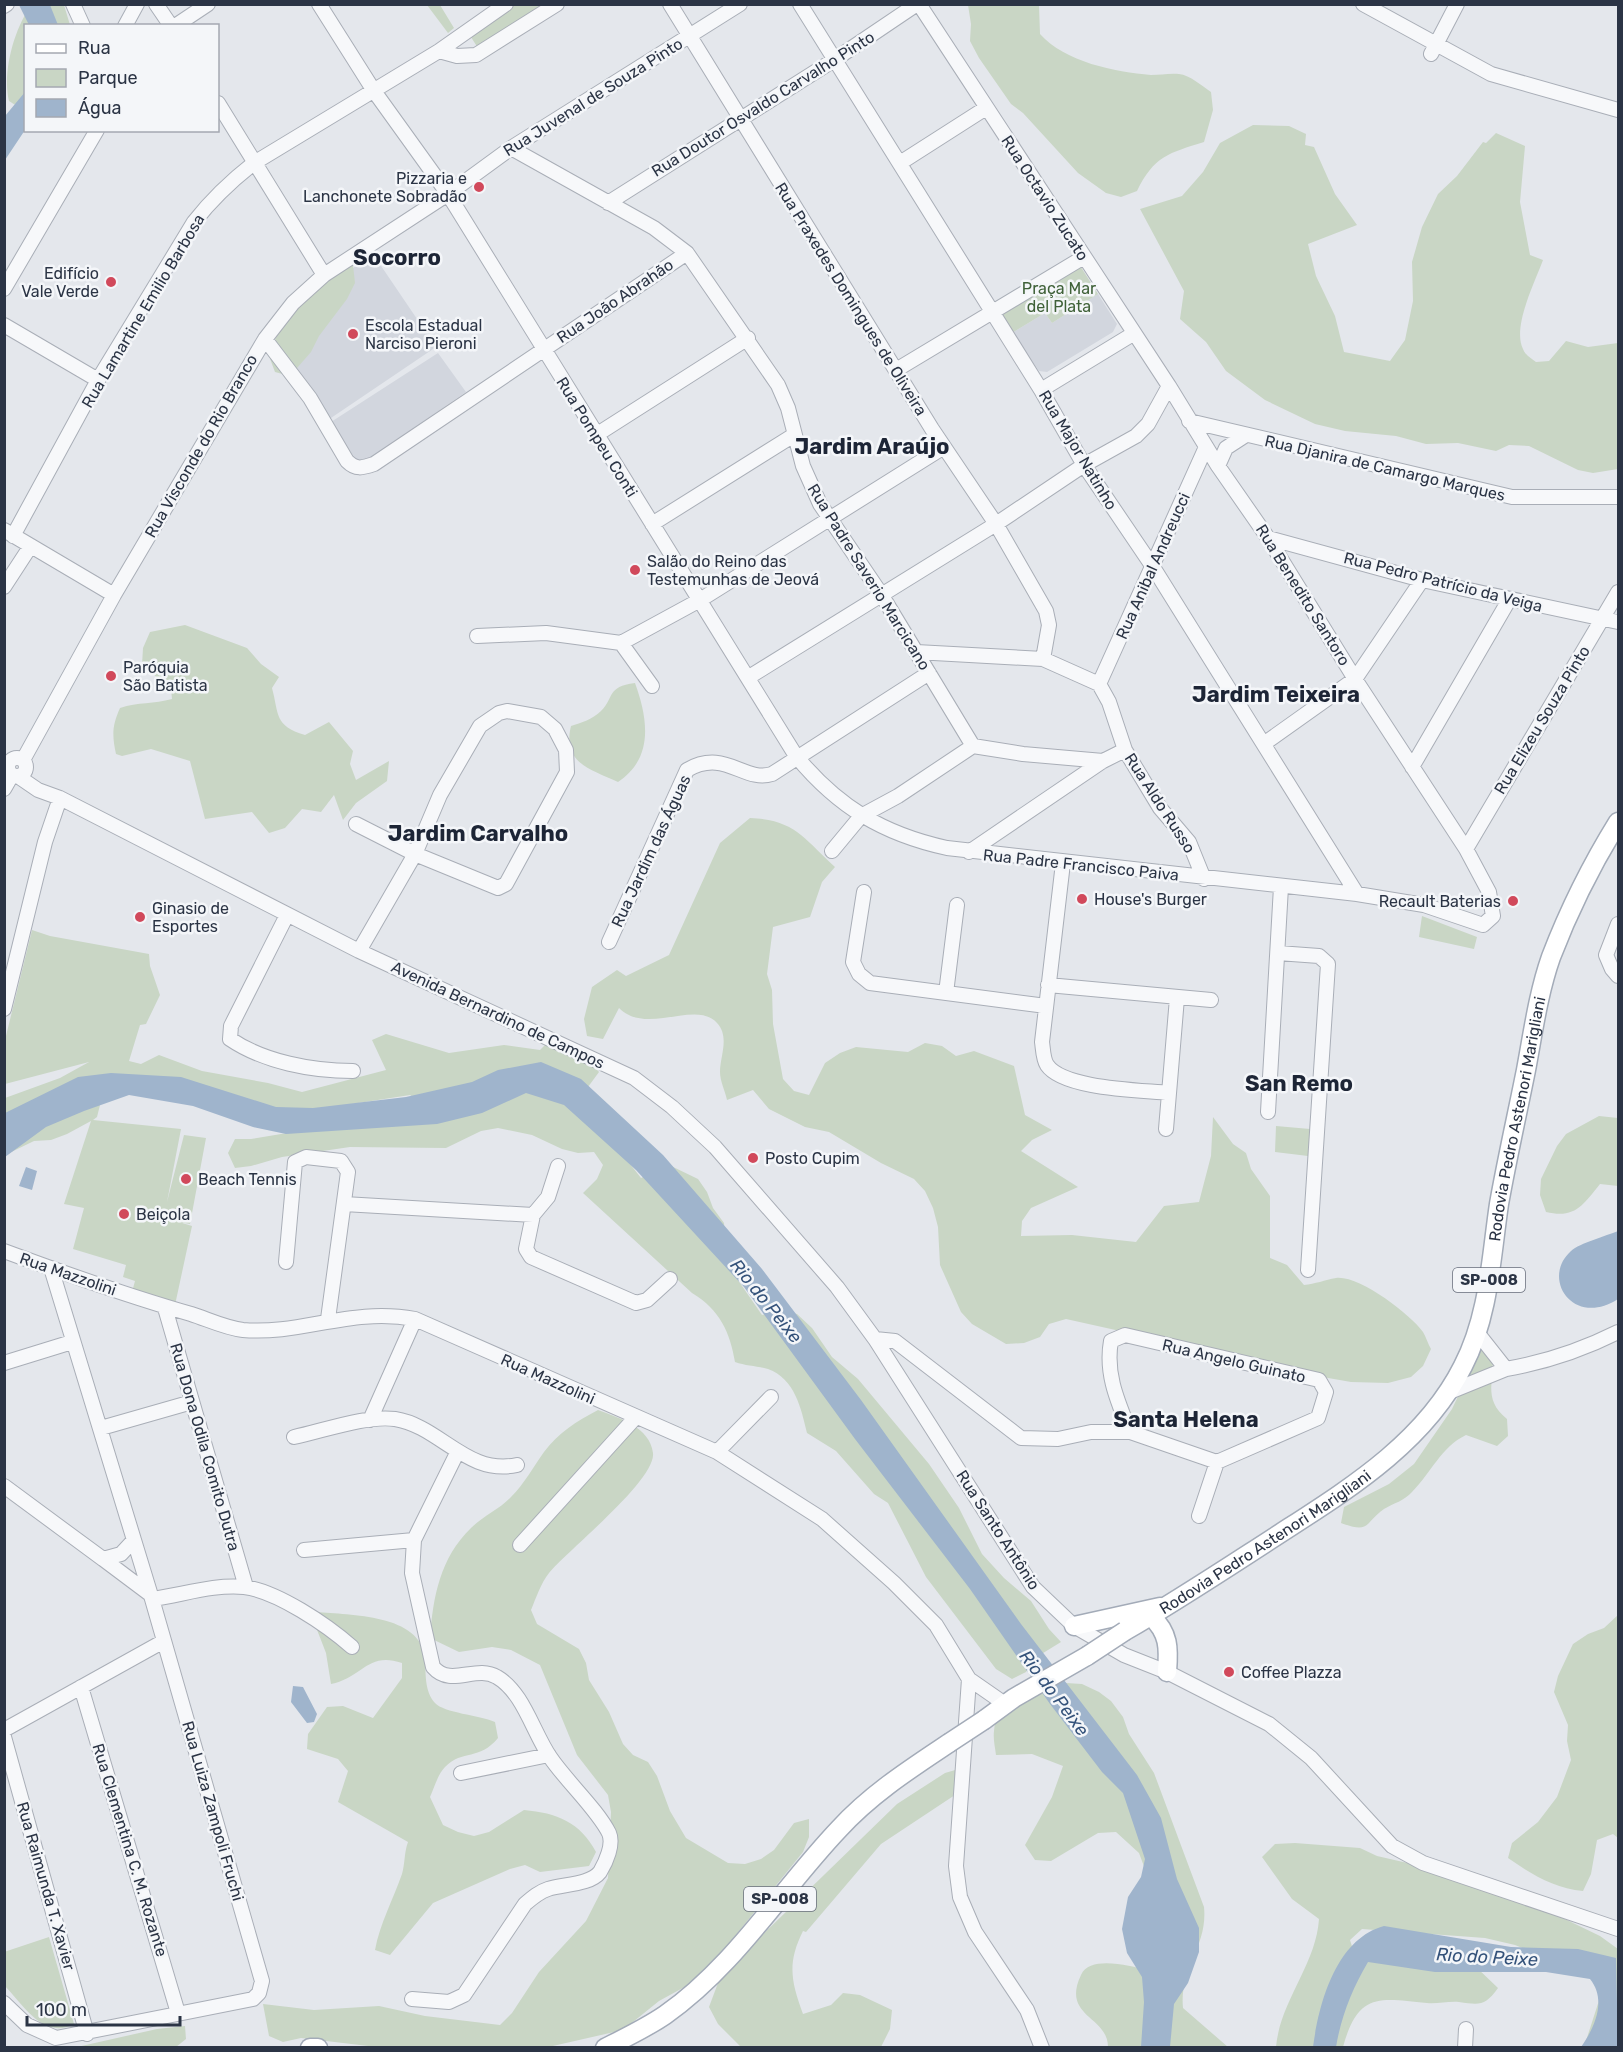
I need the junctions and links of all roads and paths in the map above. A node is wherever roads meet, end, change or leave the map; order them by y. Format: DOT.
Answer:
graph roads {
  1 [pos="73,4"];
  2 [pos="137,4"];
  3 [pos="156,4"];
  4 [pos="208,4"];
  5 [pos="319,4"];
  6 [pos="506,4"];
  7 [pos="557,4"];
  8 [pos="670,4"];
  9 [pos="740,4"];
  10 [pos="800,4"];
  11 [pos="918,4"];
  12 [pos="1363,4"];
  13 [pos="1456,4"];
  14 [pos="81,24"];
  15 [pos="126,24"];
  16 [pos="171,24"];
  17 [pos="176,24"];
  18 [pos="690,36"];
  19 [pos="444,47"];
  20 [pos="1433,49"];
  21 [pos="834,60"];
  22 [pos="374,91"];
  23 [pos="219,105"];
  24 [pos="986,108"];
  25 [pos="1618,110"];
  26 [pos="740,119"];
  27 [pos="96,132"];
  28 [pos="511,148"];
  29 [pos="254,164"];
  30 [pos="900,164"];
  31 [pos="448,194"];
  32 [pos="608,202"];
  33 [pos="687,253"];
  34 [pos="1084,257"];
  35 [pos="324,275"];
  36 [pos="4,289"];
  37 [pos="993,313"];
  38 [pos="4,325"];
  39 [pos="1133,334"];
  40 [pos="748,338"];
  41 [pos="264,339"];
  42 [pos="543,349"];
  43 [pos="896,370"];
  44 [pos="98,380"];
  45 [pos="1169,386"];
  46 [pos="1041,390"];
  47 [pos="1190,421"];
  48 [pos="596,435"];
  49 [pos="794,435"];
  50 [pos="1246,435"];
  51 [pos="944,447"];
  52 [pos="1206,447"];
  53 [pos="1084,465"];
  54 [pos="1218,466"];
  55 [pos="1618,496"];
  56 [pos="830,519"];
  57 [pos="652,524"];
  58 [pos="996,524"];
  59 [pos="9,533"];
  60 [pos="1268,538"];
  61 [pos="30,547"];
  62 [pos="1153,567"];
  63 [pos="1422,580"];
  64 [pos="4,587"];
  65 [pos="1618,592"];
  66 [pos="881,594"];
  67 [pos="114,595"];
  68 [pos="700,600"];
  69 [pos="1509,600"];
  70 [pos="1602,618"];
  71 [pos="1618,621"];
  72 [pos="477,636"];
  73 [pos="621,643"];
  74 [pos="916,652"];
  75 [pos="1043,659"];
  76 [pos="929,673"];
  77 [pos="749,677"];
  78 [pos="1355,679"];
  79 [pos="1099,684"];
  80 [pos="652,686"];
  81 [pos="1264,743"];
  82 [pos="973,746"];
  83 [pos="1125,750"];
  84 [pos="796,756"];
  85 [pos="1103,761"];
  86 [pos="14,765"];
  87 [pos="1412,767"];
  88 [pos="4,789"];
  89 [pos="60,798"];
  90 [pos="861,816"];
  91 [pos="1618,822"];
  92 [pos="356,824"];
  93 [pos="1466,849"];
  94 [pos="832,852"];
  95 [pos="969,852"];
  96 [pos="415,854"];
  97 [pos="1063,862"];
  98 [pos="1204,879"];
  99 [pos="1281,887"];
  100 [pos="864,892"];
  101 [pos="1357,894"];
  102 [pos="957,905"];
  103 [pos="287,915"];
  104 [pos="1618,924"];
  105 [pos="1483,925"];
  106 [pos="609,942"];
  107 [pos="358,951"];
  108 [pos="1278,953"];
  109 [pos="1618,976"];
  110 [pos="1051,985"];
  111 [pos="946,993"];
  112 [pos="1176,998"];
  113 [pos="1211,1000"];
  114 [pos="1046,1006"];
  115 [pos="4,1009"];
  116 [pos="353,1071"];
  117 [pos="1169,1093"];
  118 [pos="1268,1112"];
  119 [pos="1166,1129"];
  120 [pos="558,1166"];
  121 [pos="344,1204"];
  122 [pos="533,1215"];
  123 [pos="4,1251"];
  124 [pos="286,1262"];
  125 [pos="51,1268"];
  126 [pos="1308,1270"];
  127 [pos="670,1279"];
  128 [pos="165,1308"];
  129 [pos="327,1319"];
  130 [pos="418,1321"];
  131 [pos="1476,1331"];
  132 [pos="1618,1332"];
  133 [pos="875,1339"];
  134 [pos="72,1342"];
  135 [pos="4,1363"];
  136 [pos="1506,1369"];
  137 [pos="1447,1394"];
  138 [pos="771,1397"];
  139 [pos="192,1402"];
  140 [pos="635,1418"];
  141 [pos="375,1420"];
  142 [pos="101,1428"];
  143 [pos="1130,1432"];
  144 [pos="294,1437"];
  145 [pos="717,1452"];
  146 [pos="457,1453"];
  147 [pos="1216,1462"];
  148 [pos="517,1466"];
  149 [pos="4,1486"];
  150 [pos="1198,1516"];
  151 [pos="134,1540"];
  152 [pos="414,1540"];
  153 [pos="520,1545"];
  154 [pos="304,1550"];
  155 [pos="103,1559"];
  156 [pos="246,1587"];
  157 [pos="152,1597"];
  158 [pos="1157,1613"];
  159 [pos="1074,1626"];
  160 [pos="164,1641"];
  161 [pos="352,1647"];
  162 [pos="1167,1672"];
  163 [pos="969,1679"];
  164 [pos="81,1687"];
  165 [pos="1009,1701"];
  166 [pos="4,1730"];
  167 [pos="4,1737"];
  168 [pos="549,1755"];
  169 [pos="461,1773"];
  170 [pos="1618,1929"];
  171 [pos="412,1999"];
  172 [pos="4,2003"];
  173 [pos="178,2013"];
  174 [pos="1466,2029"];
  175 [pos="87,2034"];
  176 [pos="310,2048"];
  177 [pos="318,2048"];
  178 [pos="605,2048"];
  179 [pos="1042,2048"];
  180 [pos="1465,2048"];
  1 -- 14 [label="street"];
  2 -- 15 [label="street"];
  3 -- 16 [label="street"];
  4 -- 17 [label="street"];
  5 -- 22 [label="street, Rua Pompeu Conti"];
  6 -- 19 [label="street, Rua Lamartine Emilio Barbosa"];
  7 -- 19 [label="street"];
  8 -- 18 [label="street, Rua Praxedes Domingues de Oliveira"];
  9 -- 18 [label="street, Rua Juvenal de Souza Pinto"];
  10 -- 21 [label="street, Rua Major Natinho"];
  11 -- 21 [label="street, Rua Doutor Osvaldo Carvalho Pinto"];
  11 -- 24 [label="street, Rua Octavio Zucato"];
  12 -- 20 [label="street"];
  13 -- 20 [label="street"];
  18 -- 26 [label="street, Rua Praxedes Domingues de Oliveira"];
  18 -- 28 [label="street, Rua Juvenal de Souza Pinto"];
  19 -- 22 [label="street, Rua Lamartine Emilio Barbosa"];
  20 -- 25 [label="street"];
  21 -- 26 [label="street, Rua Doutor Osvaldo Carvalho Pinto"];
  21 -- 30 [label="street, Rua Major Natinho"];
  22 -- 29 [label="street, Rua Lamartine Emilio Barbosa"];
  22 -- 31 [label="street, Rua Pompeu Conti"];
  23 -- 29 [label="street"];
  24 -- 30 [label="street"];
  24 -- 34 [label="street, Rua Octavio Zucato"];
  26 -- 32 [label="street, Rua Doutor Osvaldo Carvalho Pinto"];
  26 -- 43 [label="street, Rua Praxedes Domingues de Oliveira"];
  27 -- 36 [label="street"];
  28 -- 31 [label="street, Rua Juvenal de Souza Pinto"];
  28 -- 32 [label="street, Rua Padre Saverio Marcicano"];
  29 -- 35 [label="street"];
  29 -- 44 [label="street, Rua Lamartine Emilio Barbosa"];
  30 -- 37 [label="street, Rua Major Natinho"];
  31 -- 35 [label="street, Rua Visconde do Rio Branco"];
  31 -- 42 [label="street, Rua Pompeu Conti"];
  32 -- 33 [label="street, Rua Padre Saverio Marcicano"];
  33 -- 40 [label="street, Rua Padre Saverio Marcicano"];
  33 -- 42 [label="street, Rua João Abrahão"];
  34 -- 37 [label="street"];
  34 -- 39 [label="street, Rua Octavio Zucato"];
  35 -- 41 [label="street, Rua Visconde do Rio Branco"];
  37 -- 43 [label="street"];
  37 -- 46 [label="street, Rua Major Natinho"];
  38 -- 44 [label="street"];
  39 -- 45 [label="street, Rua Octavio Zucato"];
  39 -- 46 [label="street"];
  40 -- 48 [label="street"];
  40 -- 49 [label="street, Rua Padre Saverio Marcicano"];
  41 -- 42 [label="street, Rua João Abrahão"];
  41 -- 67 [label="street, Rua Visconde do Rio Branco"];
  42 -- 48 [label="street, Rua Pompeu Conti"];
  43 -- 51 [label="street, Rua Praxedes Domingues de Oliveira"];
  44 -- 59 [label="street, Rua Lamartine Emilio Barbosa"];
  45 -- 47 [label="street, Rua Octavio Zucato"];
  45 -- 53 [label="street"];
  46 -- 53 [label="street, Rua Major Natinho"];
  47 -- 50 [label="street, Rua Djanira de Camargo Marques"];
  47 -- 52 [label="street, Rua Benedito Santoro"];
  48 -- 57 [label="street, Rua Pompeu Conti"];
  49 -- 56 [label="street, Rua Padre Saverio Marcicano"];
  49 -- 57 [label="street"];
  50 -- 54 [label="street"];
  50 -- 55 [label="street, Rua Djanira de Camargo Marques"];
  51 -- 56 [label="street"];
  51 -- 58 [label="street, Rua Praxedes Domingues de Oliveira"];
  52 -- 54 [label="street, Rua Benedito Santoro"];
  52 -- 62 [label="street, Rua Anibal Andreucci"];
  53 -- 58 [label="street"];
  53 -- 62 [label="street, Rua Major Natinho"];
  54 -- 60 [label="street, Rua Benedito Santoro"];
  56 -- 66 [label="street, Rua Padre Saverio Marcicano"];
  56 -- 68 [label="street"];
  57 -- 68 [label="street, Rua Pompeu Conti"];
  58 -- 66 [label="street"];
  58 -- 75 [label="street, Rua Praxedes Domingues de Oliveira"];
  59 -- 61 [label="street"];
  60 -- 63 [label="street, Rua Pedro Patrício da Veiga"];
  60 -- 78 [label="street, Rua Benedito Santoro"];
  61 -- 64 [label="street"];
  61 -- 67 [label="street"];
  62 -- 79 [label="street, Rua Anibal Andreucci"];
  62 -- 81 [label="street, Rua Major Natinho"];
  63 -- 69 [label="street, Rua Pedro Patrício da Veiga"];
  63 -- 78 [label="street"];
  65 -- 70 [label="street, Rua Elizeu Souza Pinto"];
  66 -- 74 [label="street, Rua Padre Saverio Marcicano"];
  66 -- 77 [label="street"];
  67 -- 86 [label="street, Rua Visconde do Rio Branco"];
  68 -- 73 [label="street"];
  68 -- 77 [label="street, Rua Pompeu Conti"];
  69 -- 70 [label="street, Rua Pedro Patrício da Veiga"];
  69 -- 87 [label="street"];
  70 -- 71 [label="street, Rua Pedro Patrício da Veiga"];
  70 -- 93 [label="street, Rua Elizeu Souza Pinto"];
  72 -- 73 [label="street"];
  73 -- 80 [label="street"];
  74 -- 75 [label="street"];
  74 -- 76 [label="street, Rua Padre Saverio Marcicano"];
  75 -- 79 [label="street"];
  76 -- 82 [label="street, Rua Padre Saverio Marcicano"];
  76 -- 84 [label="street"];
  77 -- 84 [label="street, Rua Padre Francisco Paiva"];
  78 -- 81 [label="street"];
  78 -- 87 [label="street, Rua Benedito Santoro"];
  79 -- 83 [label="street, Rua Aldo Russo"];
  81 -- 101 [label="street, Rua Major Natinho"];
  82 -- 85 [label="street"];
  82 -- 90 [label="street"];
  83 -- 85 [label="street"];
  83 -- 98 [label="street, Rua Aldo Russo"];
  84 -- 90 [label="street, Rua Padre Francisco Paiva"];
  84 -- 106 [label="street, Rua Jardim das Águas"];
  85 -- 95 [label="street"];
  86 -- 88 [label="street, Rua Visconde do Rio Branco"];
  86 -- 89 [label="street, Avenida Bernardino de Campos"];
  87 -- 93 [label="street, Rua Benedito Santoro"];
  89 -- 103 [label="street, Avenida Bernardino de Campos"];
  89 -- 115 [label="street"];
  90 -- 94 [label="street"];
  90 -- 95 [label="street, Rua Padre Francisco Paiva"];
  91 -- 131 [label="main road, Rodovia Pedro Astenori Marigliani / SP-008"];
  92 -- 96 [label="street"];
  93 -- 105 [label="street, Rua Benedito Santoro"];
  95 -- 97 [label="street, Rua Padre Francisco Paiva"];
  96 -- 96 [label="street"];
  96 -- 107 [label="street"];
  97 -- 98 [label="street, Rua Padre Francisco Paiva"];
  97 -- 110 [label="street"];
  98 -- 99 [label="street, Rua Padre Francisco Paiva"];
  99 -- 101 [label="street, Rua Padre Francisco Paiva"];
  99 -- 108 [label="street"];
  100 -- 111 [label="street"];
  101 -- 105 [label="street, Rua Padre Francisco Paiva"];
  102 -- 111 [label="street"];
  103 -- 107 [label="street, Avenida Bernardino de Campos"];
  103 -- 116 [label="street"];
  104 -- 109 [label="street"];
  107 -- 133 [label="street, Avenida Bernardino de Campos"];
  108 -- 118 [label="street"];
  108 -- 126 [label="street"];
  110 -- 112 [label="street"];
  110 -- 114 [label="street"];
  111 -- 114 [label="street"];
  112 -- 113 [label="street"];
  112 -- 117 [label="street"];
  114 -- 117 [label="street"];
  117 -- 119 [label="street"];
  120 -- 122 [label="street"];
  121 -- 122 [label="street"];
  121 -- 124 [label="street"];
  121 -- 129 [label="street"];
  122 -- 127 [label="street"];
  123 -- 125 [label="street, Rua Mazzolini"];
  125 -- 128 [label="street, Rua Mazzolini"];
  125 -- 134 [label="street, Rua Luiza Zampoli Fruchi"];
  128 -- 129 [label="street, Rua Mazzolini"];
  128 -- 139 [label="street, Rua Dona Odila Comito Dutra"];
  129 -- 130 [label="street, Rua Mazzolini"];
  130 -- 140 [label="street, Rua Mazzolini"];
  130 -- 141 [label="street"];
  131 -- 136 [label="street"];
  131 -- 137 [label="main road, Rodovia Pedro Astenori Marigliani / SP-008"];
  132 -- 136 [label="street"];
  133 -- 143 [label="street"];
  133 -- 159 [label="street, Rua Santo Antônio"];
  134 -- 135 [label="street"];
  134 -- 142 [label="street, Rua Luiza Zampoli Fruchi"];
  136 -- 137 [label="street"];
  137 -- 158 [label="main road, Rodovia Pedro Astenori Marigliani / SP-008"];
  138 -- 145 [label="street"];
  139 -- 142 [label="street"];
  139 -- 156 [label="street, Rua Dona Odila Comito Dutra"];
  140 -- 145 [label="street, Rua Mazzolini"];
  140 -- 153 [label="street"];
  141 -- 144 [label="street"];
  141 -- 146 [label="street"];
  142 -- 151 [label="street, Rua Luiza Zampoli Fruchi"];
  143 -- 147 [label="street"];
  143 -- 147 [label="street, Rua Angelo Guinato"];
  145 -- 163 [label="street, Rua Mazzolini"];
  146 -- 148 [label="street"];
  146 -- 152 [label="street"];
  147 -- 150 [label="street"];
  149 -- 155 [label="street"];
  151 -- 155 [label="street"];
  151 -- 157 [label="street, Rua Luiza Zampoli Fruchi"];
  152 -- 154 [label="street"];
  152 -- 168 [label="street"];
  155 -- 157 [label="street"];
  156 -- 157 [label="street"];
  156 -- 161 [label="street"];
  157 -- 160 [label="street, Rua Luiza Zampoli Fruchi"];
  158 -- 159 [label="main road"];
  158 -- 162 [label="main road"];
  158 -- 165 [label="main road, Rodovia Pedro Astenori Marigliani / SP-008, bridge"];
  159 -- 162 [label="street, Rua Santo Antônio"];
  160 -- 164 [label="street"];
  160 -- 173 [label="street, Rua Luiza Zampoli Fruchi"];
  162 -- 170 [label="street, Rua Santo Antônio"];
  163 -- 165 [label="street, Rua Mazzolini"];
  163 -- 179 [label="street"];
  164 -- 166 [label="street"];
  164 -- 173 [label="street, Rua Clementina C. M. Rozante"];
  165 -- 178 [label="main road, Rodovia Pedro Astenori Marigliani / SP-008, bridge"];
  167 -- 175 [label="street, Rua Raimunda T. Xavier"];
  168 -- 169 [label="street"];
  168 -- 171 [label="street"];
  172 -- 175 [label="street"];
  173 -- 175 [label="street"];
  174 -- 180 [label="street"];
  176 -- 177 [label="main road"];
}
